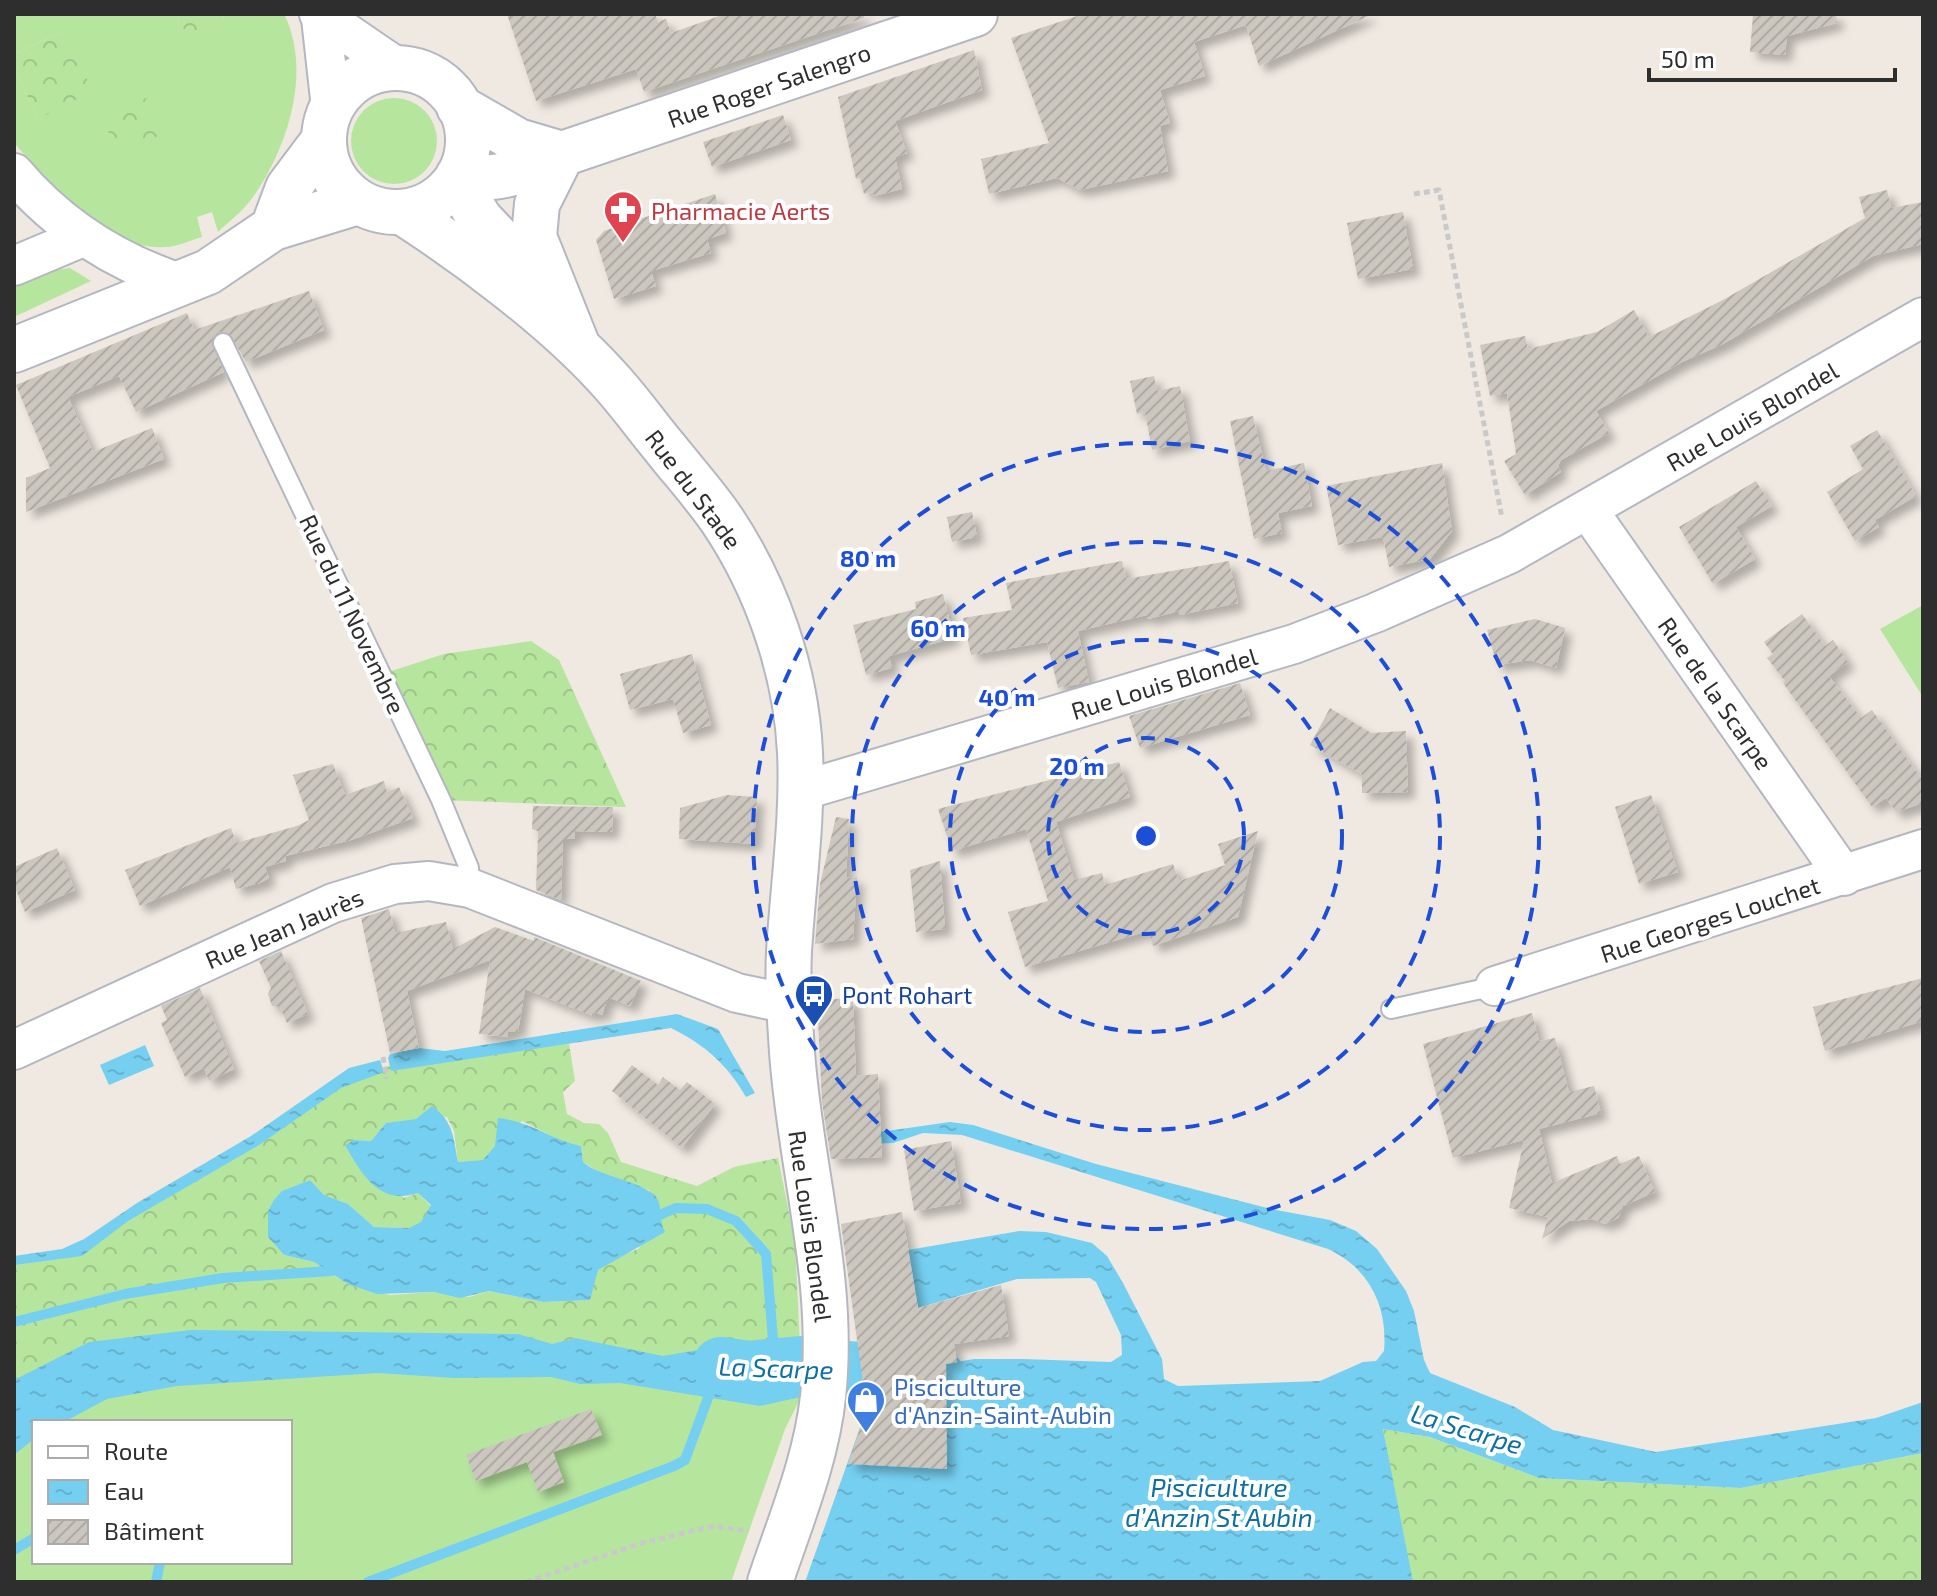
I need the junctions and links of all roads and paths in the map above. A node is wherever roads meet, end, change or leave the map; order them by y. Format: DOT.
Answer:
graph roads {
  1 [pos="975,14"];
  2 [pos="320,16"];
  3 [pos="398,68"];
  4 [pos="459,107"];
  5 [pos="328,124"];
  6 [pos="562,154"];
  7 [pos="14,173"];
  8 [pos="457,178"];
  9 [pos="1414,194"];
  10 [pos="358,202"];
  11 [pos="402,212"];
  12 [pos="273,228"];
  13 [pos="83,237"];
  14 [pos="14,266"];
  15 [pos="180,283"];
  16 [pos="563,304"];
  17 [pos="1923,317"];
  18 [pos="223,343"];
  19 [pos="578,347"];
  20 [pos="14,350"];
  21 [pos="1588,510"];
  22 [pos="1509,554"];
  23 [pos="801,791"];
  24 [pos="1923,849"];
  25 [pos="1844,876"];
  26 [pos="470,888"];
  27 [pos="1495,986"];
  28 [pos="789,1004"];
  29 [pos="1391,1009"];
  30 [pos="14,1050"];
  31 [pos="383,1057"];
  32 [pos="387,1079"];
  33 [pos="777,1562"];
  34 [pos="526,1582"];
  1 -- 6 [label="street, Rue Roger Salengro"];
  2 -- 3 [label="street"];
  2 -- 5 [label="street"];
  3 -- 4 [label="street"];
  3 -- 5 [label="street"];
  4 -- 6 [label="street"];
  4 -- 8 [label="street"];
  5 -- 10 [label="street"];
  5 -- 12 [label="street"];
  6 -- 8 [label="street, Rue Roger Salengro"];
  6 -- 16 [label="street, Rue du Stade"];
  7 -- 13 [label="street"];
  8 -- 11 [label="street"];
  8 -- 16 [label="street, Rue du Stade"];
  9 -- 22 [label="path"];
  10 -- 11 [label="street"];
  10 -- 12 [label="street"];
  11 -- 19 [label="street, Rue du Stade"];
  12 -- 15 [label="street"];
  13 -- 14 [label="street"];
  13 -- 15 [label="street"];
  15 -- 20 [label="street"];
  16 -- 19 [label="street, Rue du Stade"];
  17 -- 21 [label="street, Rue Louis Blondel"];
  18 -- 26 [label="lane, Rue du 11 Novembre"];
  19 -- 23 [label="street, Rue du Stade"];
  21 -- 22 [label="street, Rue Louis Blondel"];
  21 -- 25 [label="street, Rue de la Scarpe"];
  22 -- 23 [label="street, Rue Louis Blondel"];
  23 -- 28 [label="street, Rue Louis Blondel"];
  24 -- 25 [label="street, Rue Georges Louchet"];
  25 -- 27 [label="street, Rue Georges Louchet"];
  26 -- 28 [label="street, Rue Jean Jaurès"];
  26 -- 30 [label="street, Rue Jean Jaurès"];
  27 -- 29 [label="lane"];
  28 -- 33 [label="street, Rue Louis Blondel"];
  31 -- 32 [label="path"];
  33 -- 34 [label="path"];
}
